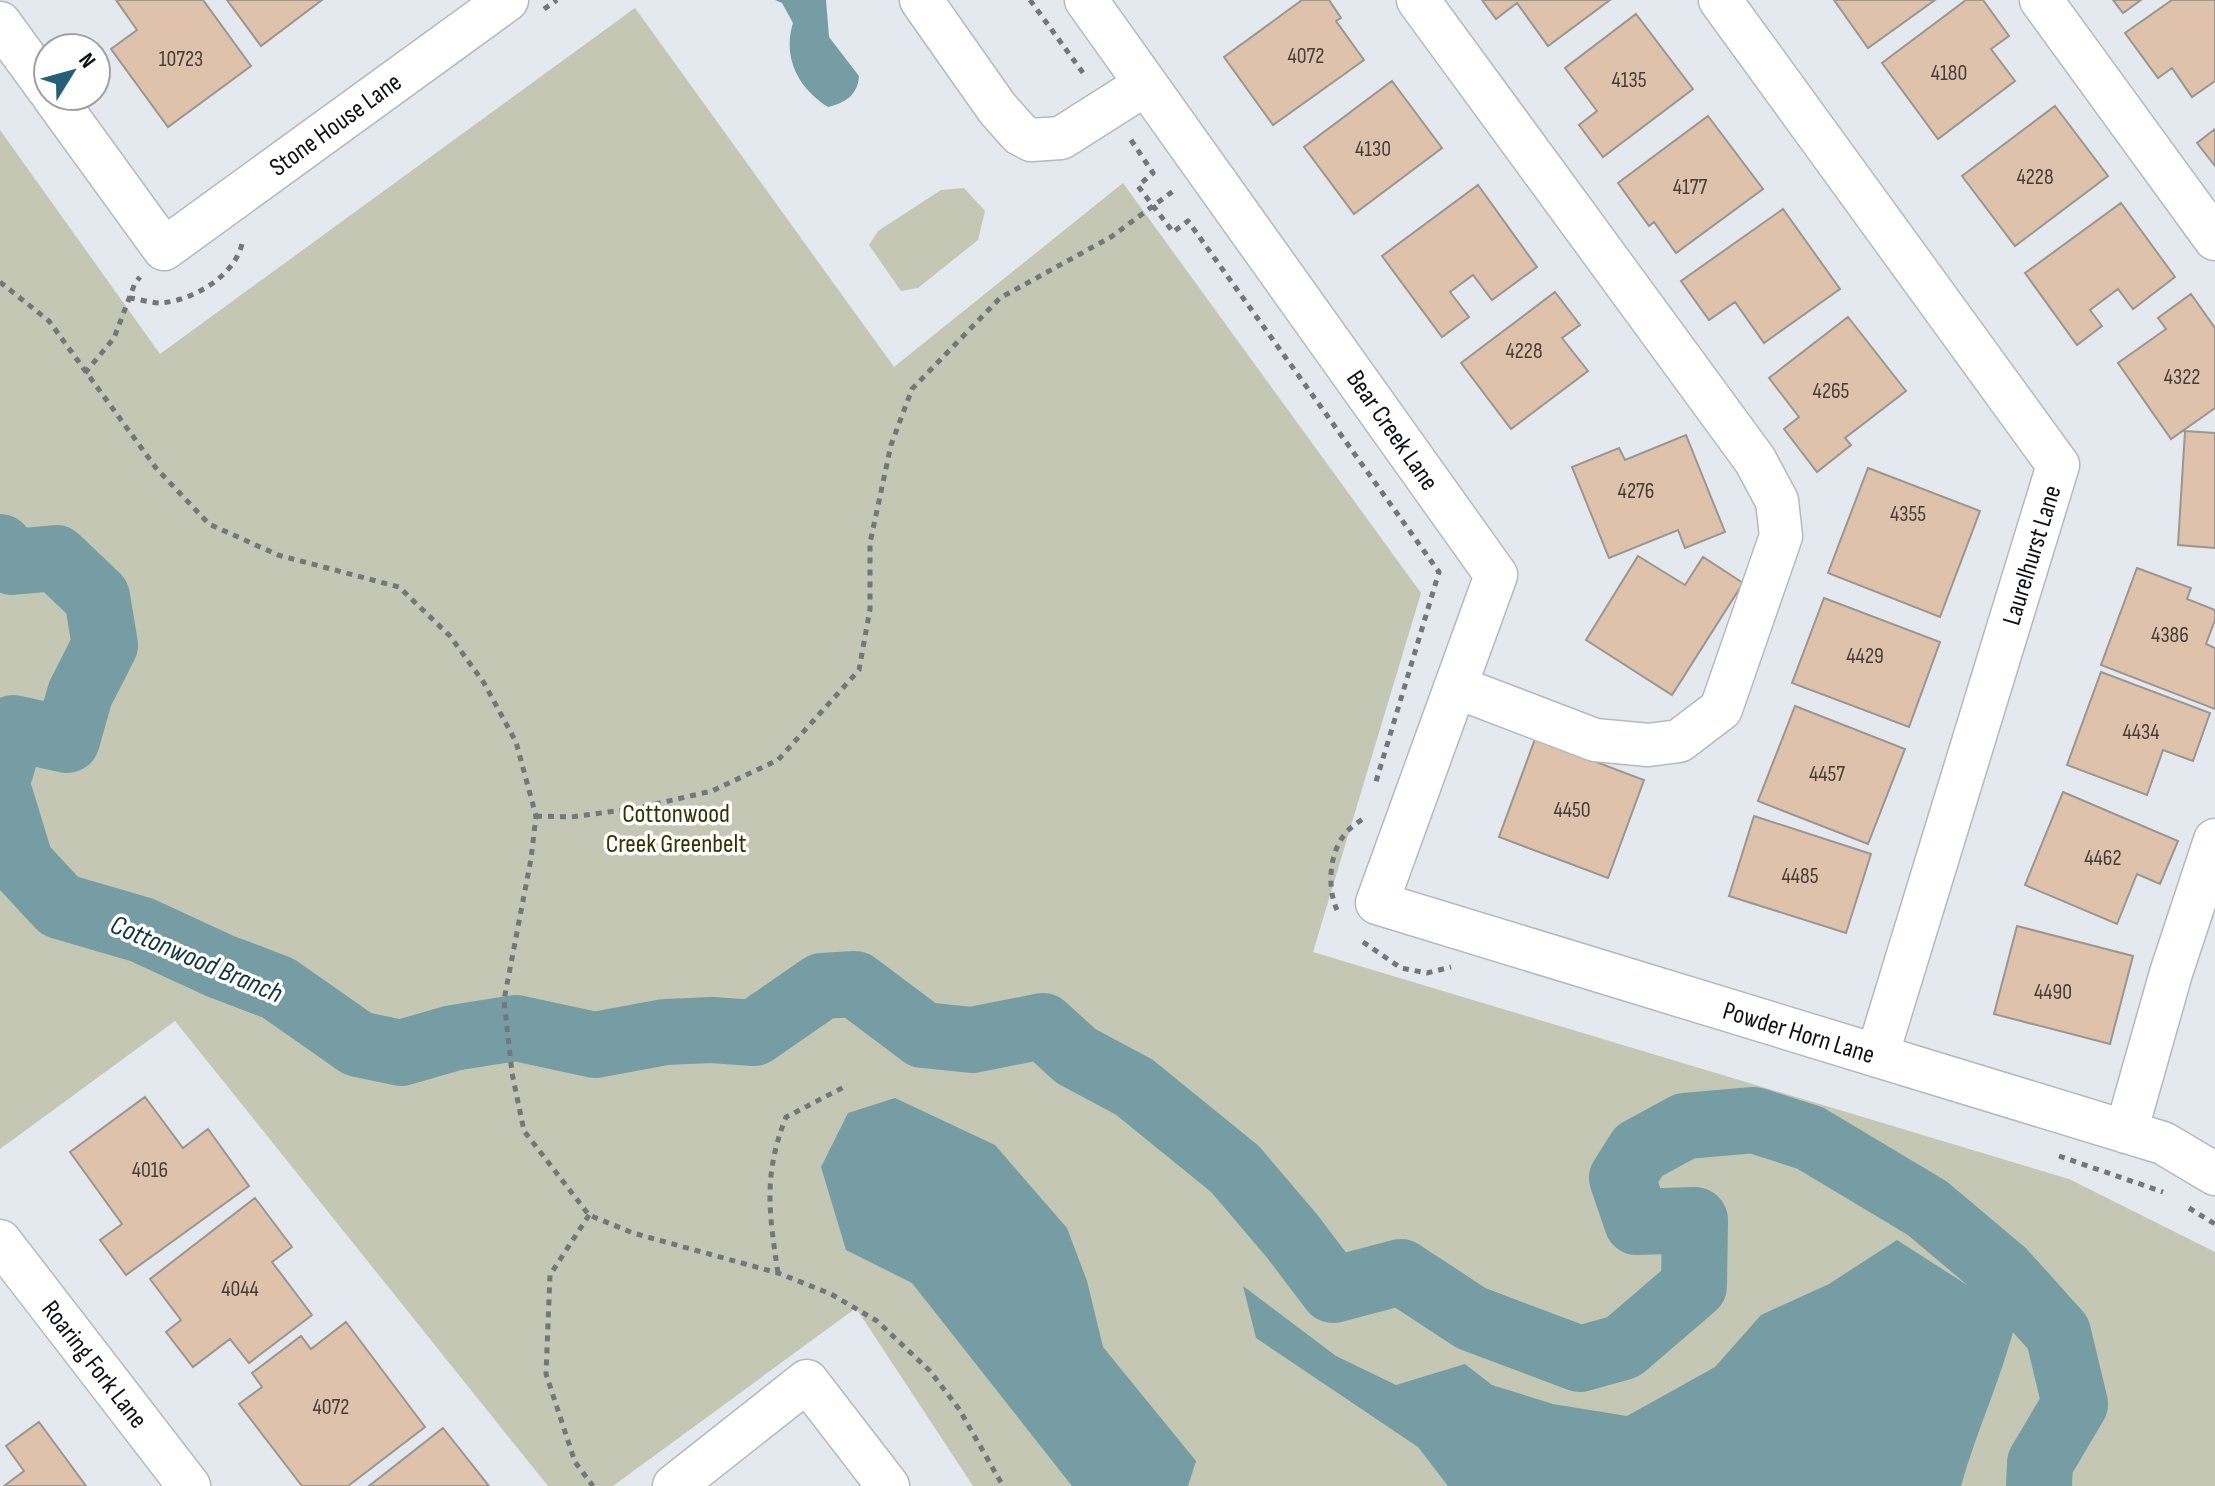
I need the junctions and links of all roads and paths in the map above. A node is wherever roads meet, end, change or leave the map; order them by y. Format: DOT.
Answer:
graph roads {
  1 [pos="507,0"];
  2 [pos="921,0"];
  3 [pos="1030,0"];
  4 [pos="1086,0"];
  5 [pos="1418,0"];
  6 [pos="1720,0"];
  7 [pos="2041,0"];
  8 [pos="0,23"];
  9 [pos="32,67"];
  10 [pos="1146,84"];
  11 [pos="1110,108"];
  12 [pos="65,112"];
  13 [pos="1204,165"];
  14 [pos="1154,207"];
  15 [pos="2215,239"];
  16 [pos="164,249"];
  17 [pos="0,282"];
  18 [pos="85,373"];
  19 [pos="1456,687"];
  20 [pos="1374,790"];
  21 [pos="1369,813"];
  22 [pos="536,816"];
  23 [pos="2215,840"];
  24 [pos="1359,912"];
  25 [pos="1877,1056"];
  26 [pos="846,1086"];
  27 [pos="2126,1132"];
  28 [pos="2215,1174"];
  29 [pos="589,1215"];
  30 [pos="0,1241"];
  31 [pos="778,1273"];
  32 [pos="189,1486"];
  33 [pos="593,1486"];
  34 [pos="674,1486"];
  35 [pos="888,1486"];
  36 [pos="1003,1486"];
  1 -- 16 [label="street, Stone House Lane"];
  2 -- 11 [label="street"];
  3 -- 11 [label="path"];
  4 -- 10 [label="street, Bear Creek Lane"];
  5 -- 19 [label="street"];
  6 -- 25 [label="street, Laurelhurst Lane"];
  7 -- 15 [label="street"];
  8 -- 9 [label="street"];
  10 -- 11 [label="street"];
  10 -- 13 [label="street, Bear Creek Lane"];
  11 -- 14 [label="path"];
  12 -- 16 [label="street"];
  13 -- 14 [label="path"];
  13 -- 19 [label="street, Bear Creek Lane"];
  14 -- 20 [label="path"];
  14 -- 22 [label="path"];
  16 -- 18 [label="path"];
  17 -- 18 [label="path"];
  18 -- 22 [label="path"];
  19 -- 24 [label="street, Bear Creek Lane"];
  21 -- 24 [label="path"];
  22 -- 29 [label="path"];
  23 -- 27 [label="street"];
  24 -- 25 [label="street, Powder Horn Lane"];
  25 -- 27 [label="street, Powder Horn Lane"];
  26 -- 31 [label="path"];
  27 -- 28 [label="street, Powder Horn Lane"];
  29 -- 31 [label="path"];
  29 -- 33 [label="path"];
  30 -- 32 [label="street, Roaring Fork Lane"];
  31 -- 36 [label="path"];
  34 -- 35 [label="street"];
}
